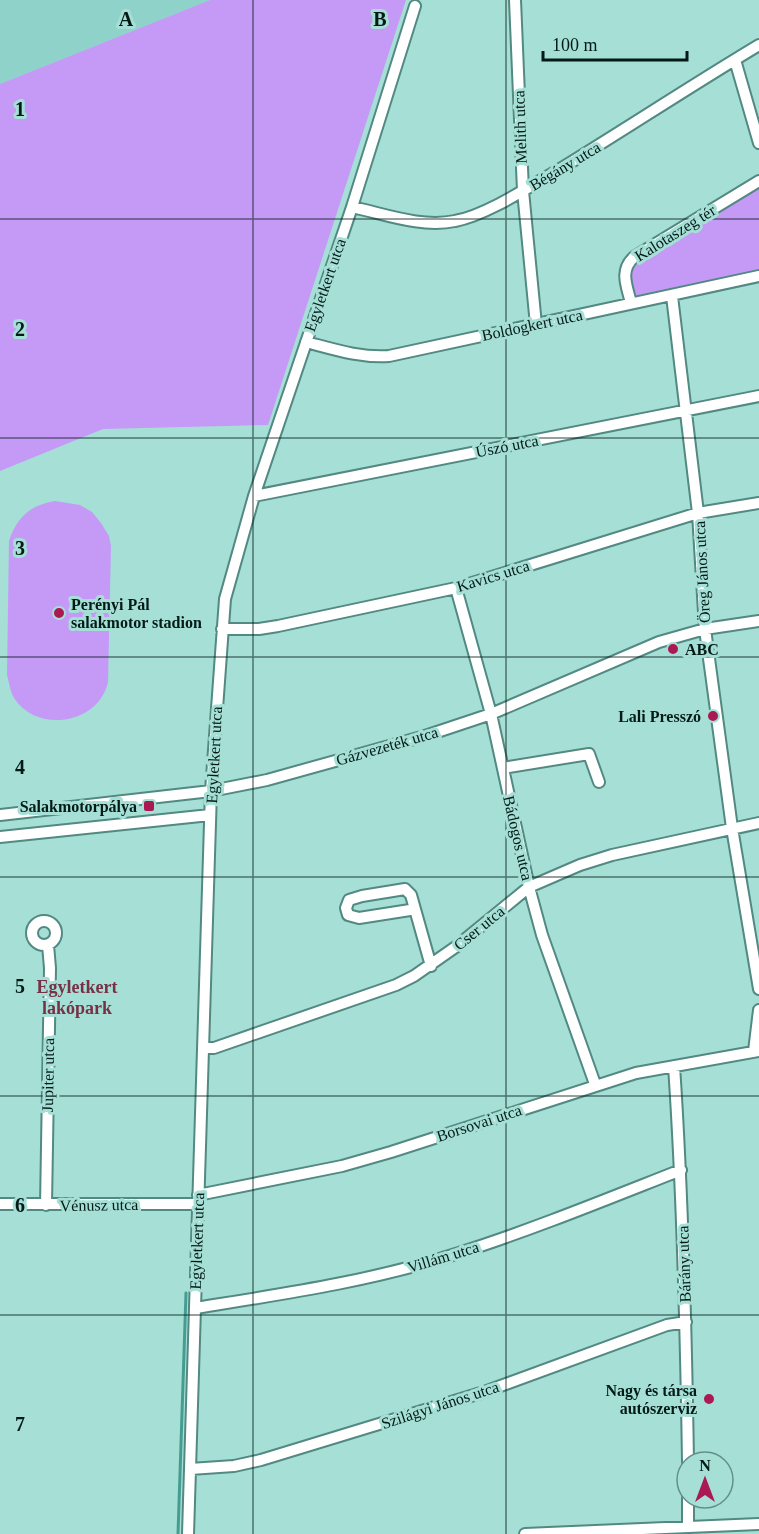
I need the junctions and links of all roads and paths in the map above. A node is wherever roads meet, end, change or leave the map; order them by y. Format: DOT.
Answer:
graph roads {
  1 [pos="515,0"];
  2 [pos="415,6"];
  3 [pos="759,45"];
  4 [pos="735,60"];
  5 [pos="759,143"];
  6 [pos="759,182"];
  7 [pos="523,191"];
  8 [pos="352,207"];
  9 [pos="759,276"];
  10 [pos="672,296"];
  11 [pos="631,303"];
  12 [pos="536,325"];
  13 [pos="306,342"];
  14 [pos="759,396"];
  15 [pos="686,410"];
  16 [pos="254,496"];
  17 [pos="759,503"];
  18 [pos="698,513"];
  19 [pos="456,588"];
  20 [pos="759,621"];
  21 [pos="222,629"];
  22 [pos="705,629"];
  23 [pos="490,714"];
  24 [pos="503,768"];
  25 [pos="599,782"];
  26 [pos="211,791"];
  27 [pos="0,815"];
  28 [pos="210,815"];
  29 [pos="759,824"];
  30 [pos="732,828"];
  31 [pos="0,837"];
  32 [pos="529,887"];
  33 [pos="410,910"];
  34 [pos="48,945"];
  35 [pos="431,966"];
  36 [pos="759,989"];
  37 [pos="759,1010"];
  38 [pos="203,1048"];
  39 [pos="756,1051"];
  40 [pos="674,1066"];
  41 [pos="595,1084"];
  42 [pos="681,1170"];
  43 [pos="198,1199"];
  44 [pos="0,1204"];
  45 [pos="46,1205"];
  46 [pos="195,1308"];
  47 [pos="686,1322"];
  48 [pos="688,1450"];
  49 [pos="189,1469"];
  50 [pos="688,1510"];
  51 [pos="759,1524"];
  52 [pos="688,1526"];
  53 [pos="188,1534"];
  54 [pos="525,1534"];
  1 -- 7 [label="street, Melith utca"];
  2 -- 8 [label="street, Egyletkert utca"];
  3 -- 4 [label="street, Bégány utca"];
  4 -- 5 [label="street"];
  4 -- 7 [label="street, Bégány utca"];
  6 -- 11 [label="street, Kalotaszeg tér"];
  7 -- 8 [label="street, Bégány utca"];
  7 -- 12 [label="street, Melith utca"];
  8 -- 13 [label="street, Egyletkert utca"];
  9 -- 10 [label="street, Boldogkert utca"];
  10 -- 11 [label="street, Boldogkert utca"];
  10 -- 15 [label="street, Öreg János utca"];
  11 -- 12 [label="street, Boldogkert utca"];
  12 -- 13 [label="street, Boldogkert utca"];
  13 -- 16 [label="street, Egyletkert utca"];
  14 -- 15 [label="street, Úszó utca"];
  15 -- 16 [label="street, Úszó utca"];
  15 -- 18 [label="street, Öreg János utca"];
  16 -- 21 [label="street, Egyletkert utca"];
  17 -- 18 [label="street, Kavics utca"];
  18 -- 19 [label="street, Kavics utca"];
  18 -- 22 [label="street, Öreg János utca"];
  19 -- 21 [label="street, Kavics utca"];
  19 -- 23 [label="street, Bádogos utca"];
  20 -- 22 [label="street, Gázvezeték utca"];
  21 -- 26 [label="street, Egyletkert utca"];
  22 -- 23 [label="street, Gázvezeték utca"];
  22 -- 30 [label="street, Öreg János utca"];
  23 -- 24 [label="street, Bádogos utca"];
  23 -- 26 [label="street, Gázvezeték utca"];
  24 -- 25 [label="street"];
  24 -- 32 [label="street, Bádogos utca"];
  26 -- 27 [label="street, Gázvezeték utca"];
  26 -- 28 [label="street, Egyletkert utca"];
  28 -- 31 [label="street"];
  28 -- 38 [label="street, Egyletkert utca"];
  29 -- 30 [label="street, Cser utca"];
  30 -- 32 [label="street, Cser utca"];
  30 -- 36 [label="street, Öreg János utca"];
  32 -- 35 [label="street, Cser utca"];
  32 -- 41 [label="street, Bádogos utca"];
  33 -- 35 [label="street"];
  34 -- 45 [label="street, Jupiter utca"];
  35 -- 38 [label="street, Cser utca"];
  37 -- 39 [label="street"];
  38 -- 43 [label="street, Egyletkert utca"];
  39 -- 40 [label="street, Borsovai utca"];
  40 -- 41 [label="street, Borsovai utca"];
  40 -- 42 [label="street, Bárány utca"];
  41 -- 43 [label="street, Borsovai utca"];
  42 -- 46 [label="street, Villám utca"];
  42 -- 47 [label="street, Bárány utca"];
  43 -- 45 [label="street, Vénusz utca"];
  43 -- 46 [label="street, Egyletkert utca"];
  44 -- 45 [label="street, Vénusz utca"];
  46 -- 49 [label="street, Egyletkert utca"];
  47 -- 48 [label="street, Bárány utca"];
  47 -- 49 [label="street, Szilágyi János utca"];
  49 -- 53 [label="street, Egyletkert utca"];
  50 -- 52 [label="street"];
  51 -- 52 [label="street"];
  52 -- 54 [label="street"];
}
